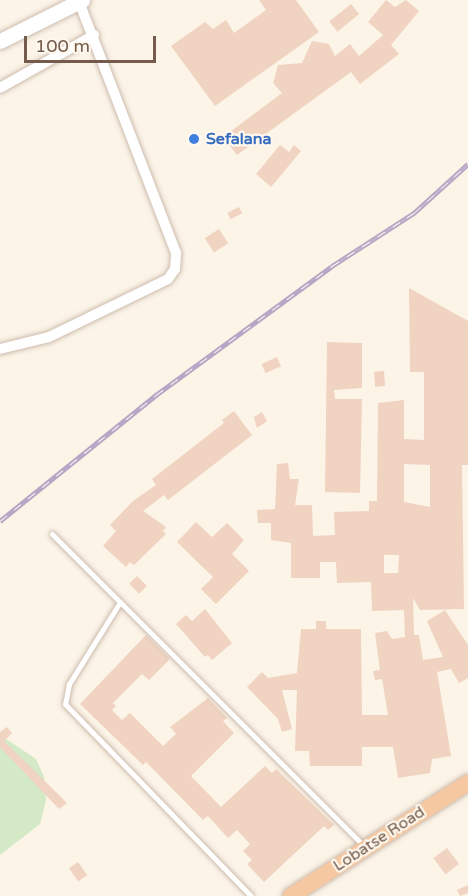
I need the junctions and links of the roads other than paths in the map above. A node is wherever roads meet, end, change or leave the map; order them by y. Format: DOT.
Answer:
graph roads {
  1 [pos="80,0"];
  2 [pos="94,35"];
  3 [pos="0,41"];
  4 [pos="0,88"];
  5 [pos="0,349"];
  6 [pos="52,534"];
  7 [pos="120,602"];
  8 [pos="468,783"];
  9 [pos="366,848"];
  10 [pos="301,893"];
  11 [pos="251,896"];
  1 -- 2 [label="street"];
  1 -- 3 [label="main road"];
  2 -- 4 [label="street"];
  2 -- 5 [label="street"];
  6 -- 7 [label="lane"];
  7 -- 9 [label="lane"];
  7 -- 11 [label="lane"];
  8 -- 9 [label="highway, Lobatse Road"];
  9 -- 10 [label="highway, Lobatse Road"];
}
